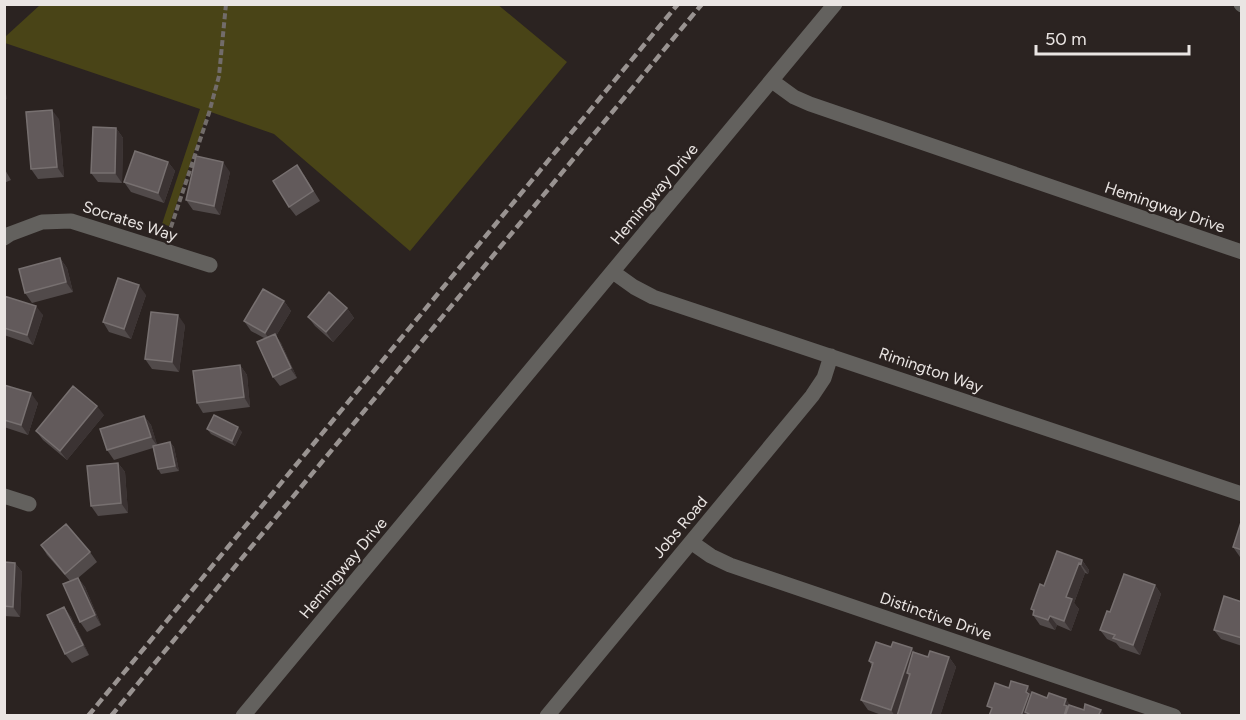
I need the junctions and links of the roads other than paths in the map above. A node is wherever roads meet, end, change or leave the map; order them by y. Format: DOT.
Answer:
graph roads {
  1 [pos="835,4"];
  2 [pos="772,81"];
  3 [pos="4,238"];
  4 [pos="1242,252"];
  5 [pos="210,265"];
  6 [pos="613,272"];
  7 [pos="831,356"];
  8 [pos="1242,494"];
  9 [pos="4,496"];
  10 [pos="29,504"];
  11 [pos="691,542"];
  12 [pos="243,716"];
  13 [pos="547,716"];
  14 [pos="1174,716"];
  1 -- 2 [label="street"];
  2 -- 4 [label="street, Hemingway Drive"];
  2 -- 6 [label="street, Hemingway Drive"];
  3 -- 5 [label="street, Socrates Way"];
  6 -- 7 [label="street, Rimington Way"];
  6 -- 12 [label="street, Hemingway Drive"];
  7 -- 8 [label="street, Rimington Way"];
  7 -- 11 [label="street, Jobs Road"];
  9 -- 10 [label="street"];
  11 -- 13 [label="street, Jobs Road"];
  11 -- 14 [label="street, Distinctive Drive"];
}
